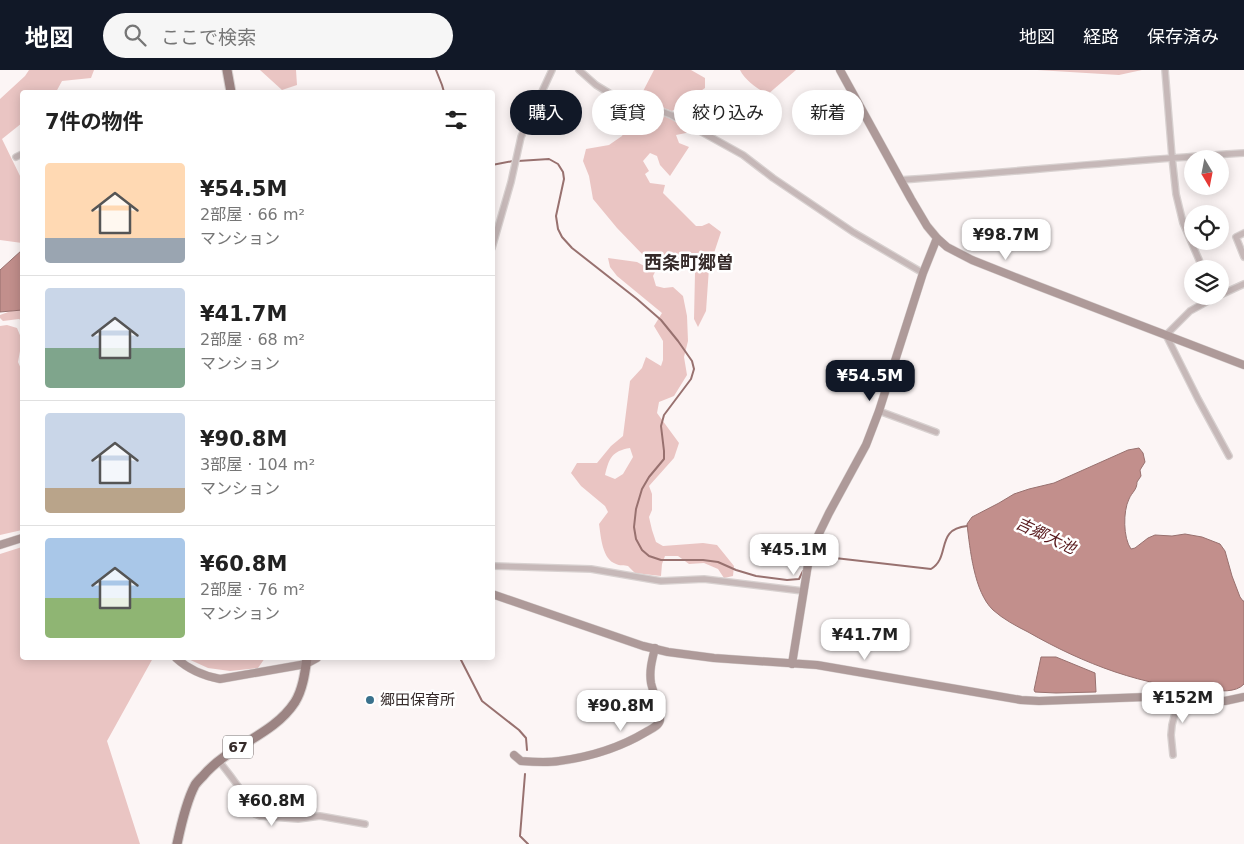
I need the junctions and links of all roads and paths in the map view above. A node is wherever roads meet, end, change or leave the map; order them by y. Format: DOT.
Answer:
graph roads {
  1 [pos="226,70"];
  2 [pos="552,70"];
  3 [pos="579,70"];
  4 [pos="840,70"];
  5 [pos="1165,70"];
  6 [pos="231,90"];
  7 [pos="1244,153"];
  8 [pos="20,155"];
  9 [pos="16,157"];
  10 [pos="1172,157"];
  11 [pos="900,180"];
  12 [pos="1244,233"];
  13 [pos="495,237"];
  14 [pos="937,238"];
  15 [pos="1244,257"];
  16 [pos="1199,260"];
  17 [pos="923,273"];
  18 [pos="1244,284"];
  19 [pos="1229,291"];
  20 [pos="1201,305"];
  21 [pos="1166,335"];
  22 [pos="1244,365"];
  23 [pos="879,411"];
  24 [pos="936,432"];
  25 [pos="1228,456"];
  26 [pos="20,539"];
  27 [pos="0,545"];
  28 [pos="495,566"];
  29 [pos="803,591"];
  30 [pos="495,595"];
  31 [pos="655,648"];
  32 [pos="178,660"];
  33 [pos="306,661"];
  34 [pos="792,664"];
  35 [pos="1172,696"];
  36 [pos="1244,697"];
  37 [pos="514,754"];
  38 [pos="1173,755"];
  39 [pos="218,760"];
  40 [pos="364,824"];
  41 [pos="177,844"];
  1 -- 6 [label="main road"];
  2 -- 13 [label="street"];
  3 -- 17 [label="street"];
  4 -- 11 [label="street"];
  5 -- 10 [label="street"];
  7 -- 10 [label="street"];
  8 -- 9 [label="street"];
  10 -- 11 [label="street"];
  10 -- 16 [label="street"];
  11 -- 14 [label="street"];
  12 -- 15 [label="street"];
  14 -- 17 [label="street"];
  14 -- 21 [label="street"];
  17 -- 23 [label="street"];
  18 -- 19 [label="street"];
  20 -- 21 [label="street"];
  21 -- 22 [label="street"];
  21 -- 25 [label="street"];
  23 -- 24 [label="street"];
  23 -- 29 [label="street"];
  26 -- 27 [label="street"];
  28 -- 29 [label="street"];
  29 -- 34 [label="street"];
  30 -- 31 [label="street"];
  31 -- 34 [label="street"];
  31 -- 37 [label="street"];
  32 -- 33 [label="street"];
  33 -- 39 [label="main road, 67"];
  34 -- 35 [label="street"];
  35 -- 36 [label="street"];
  35 -- 38 [label="street"];
  39 -- 40 [label="street"];
  39 -- 41 [label="main road, 67"];
}
